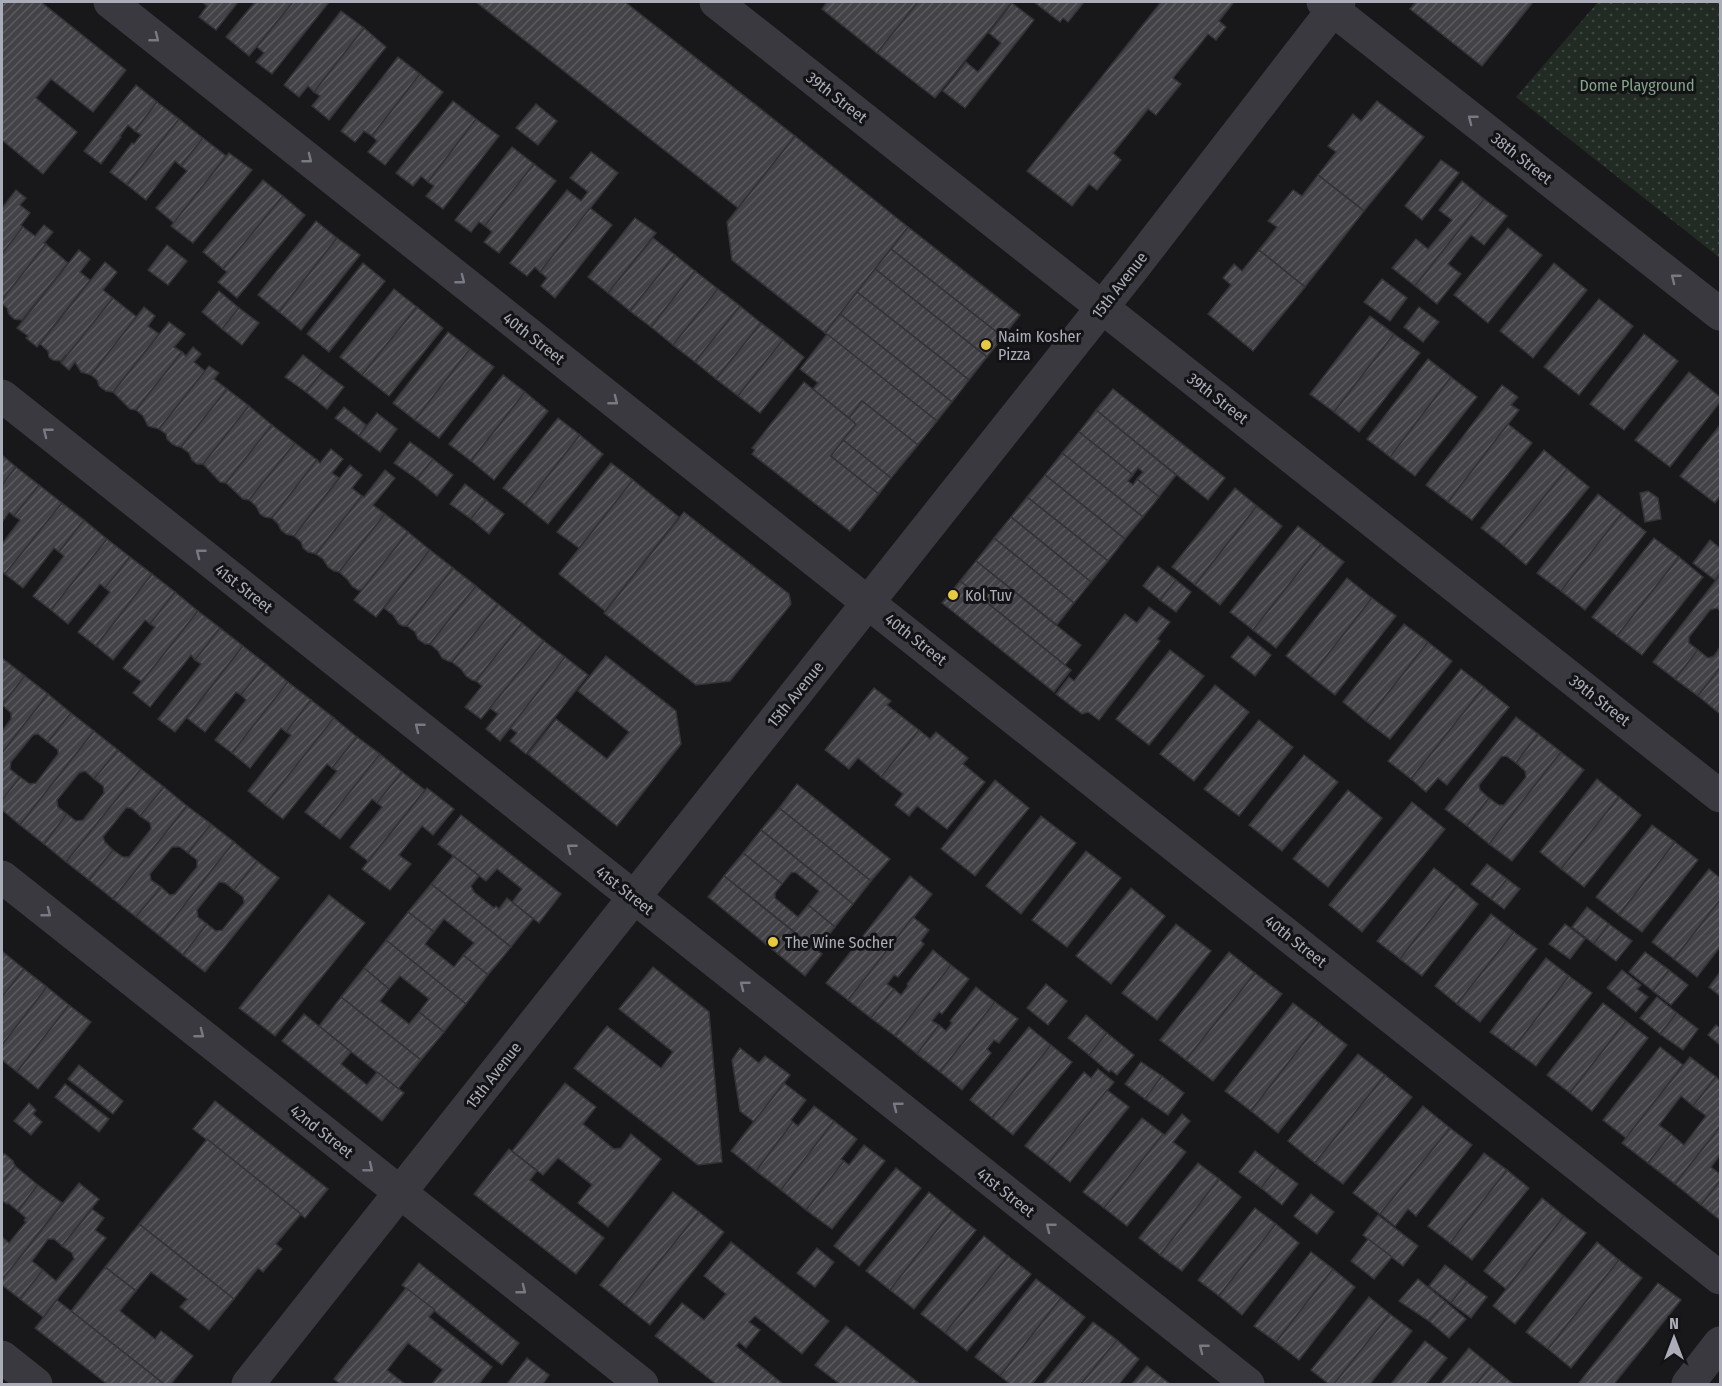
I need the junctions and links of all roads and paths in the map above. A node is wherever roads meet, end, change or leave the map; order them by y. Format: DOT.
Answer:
graph roads {
  1 [pos="110,2"];
  2 [pos="716,2"];
  3 [pos="1331,4"];
  4 [pos="1102,308"];
  5 [pos="1720,314"];
  6 [pos="2,396"];
  7 [pos="869,602"];
  8 [pos="1720,796"];
  9 [pos="2,877"];
  10 [pos="634,897"];
  11 [pos="400,1193"];
  12 [pos="1720,1278"];
  13 [pos="1720,1343"];
  14 [pos="2,1357"];
  15 [pos="36,1384"];
  16 [pos="248,1384"];
  17 [pos="642,1384"];
  18 [pos="1248,1384"];
  19 [pos="1688,1384"];
  1 -- 7 [label="street, 40th Street, one-way"];
  2 -- 4 [label="street, 39th Street"];
  3 -- 4 [label="street, 15th Avenue"];
  5 -- 3 [label="street, 38th Street, one-way"];
  4 -- 7 [label="street, 15th Avenue"];
  4 -- 8 [label="street, 39th Street"];
  10 -- 6 [label="street, 41st Street, one-way"];
  7 -- 10 [label="street, 15th Avenue"];
  7 -- 12 [label="street, 40th Street"];
  9 -- 11 [label="street, 42nd Street, one-way"];
  10 -- 11 [label="street, 15th Avenue"];
  18 -- 10 [label="street, 41st Street, one-way"];
  11 -- 16 [label="street, 15th Avenue"];
  11 -- 17 [label="street, 42nd Street, one-way"];
  13 -- 19 [label="street"];
  14 -- 15 [label="street"];
}
